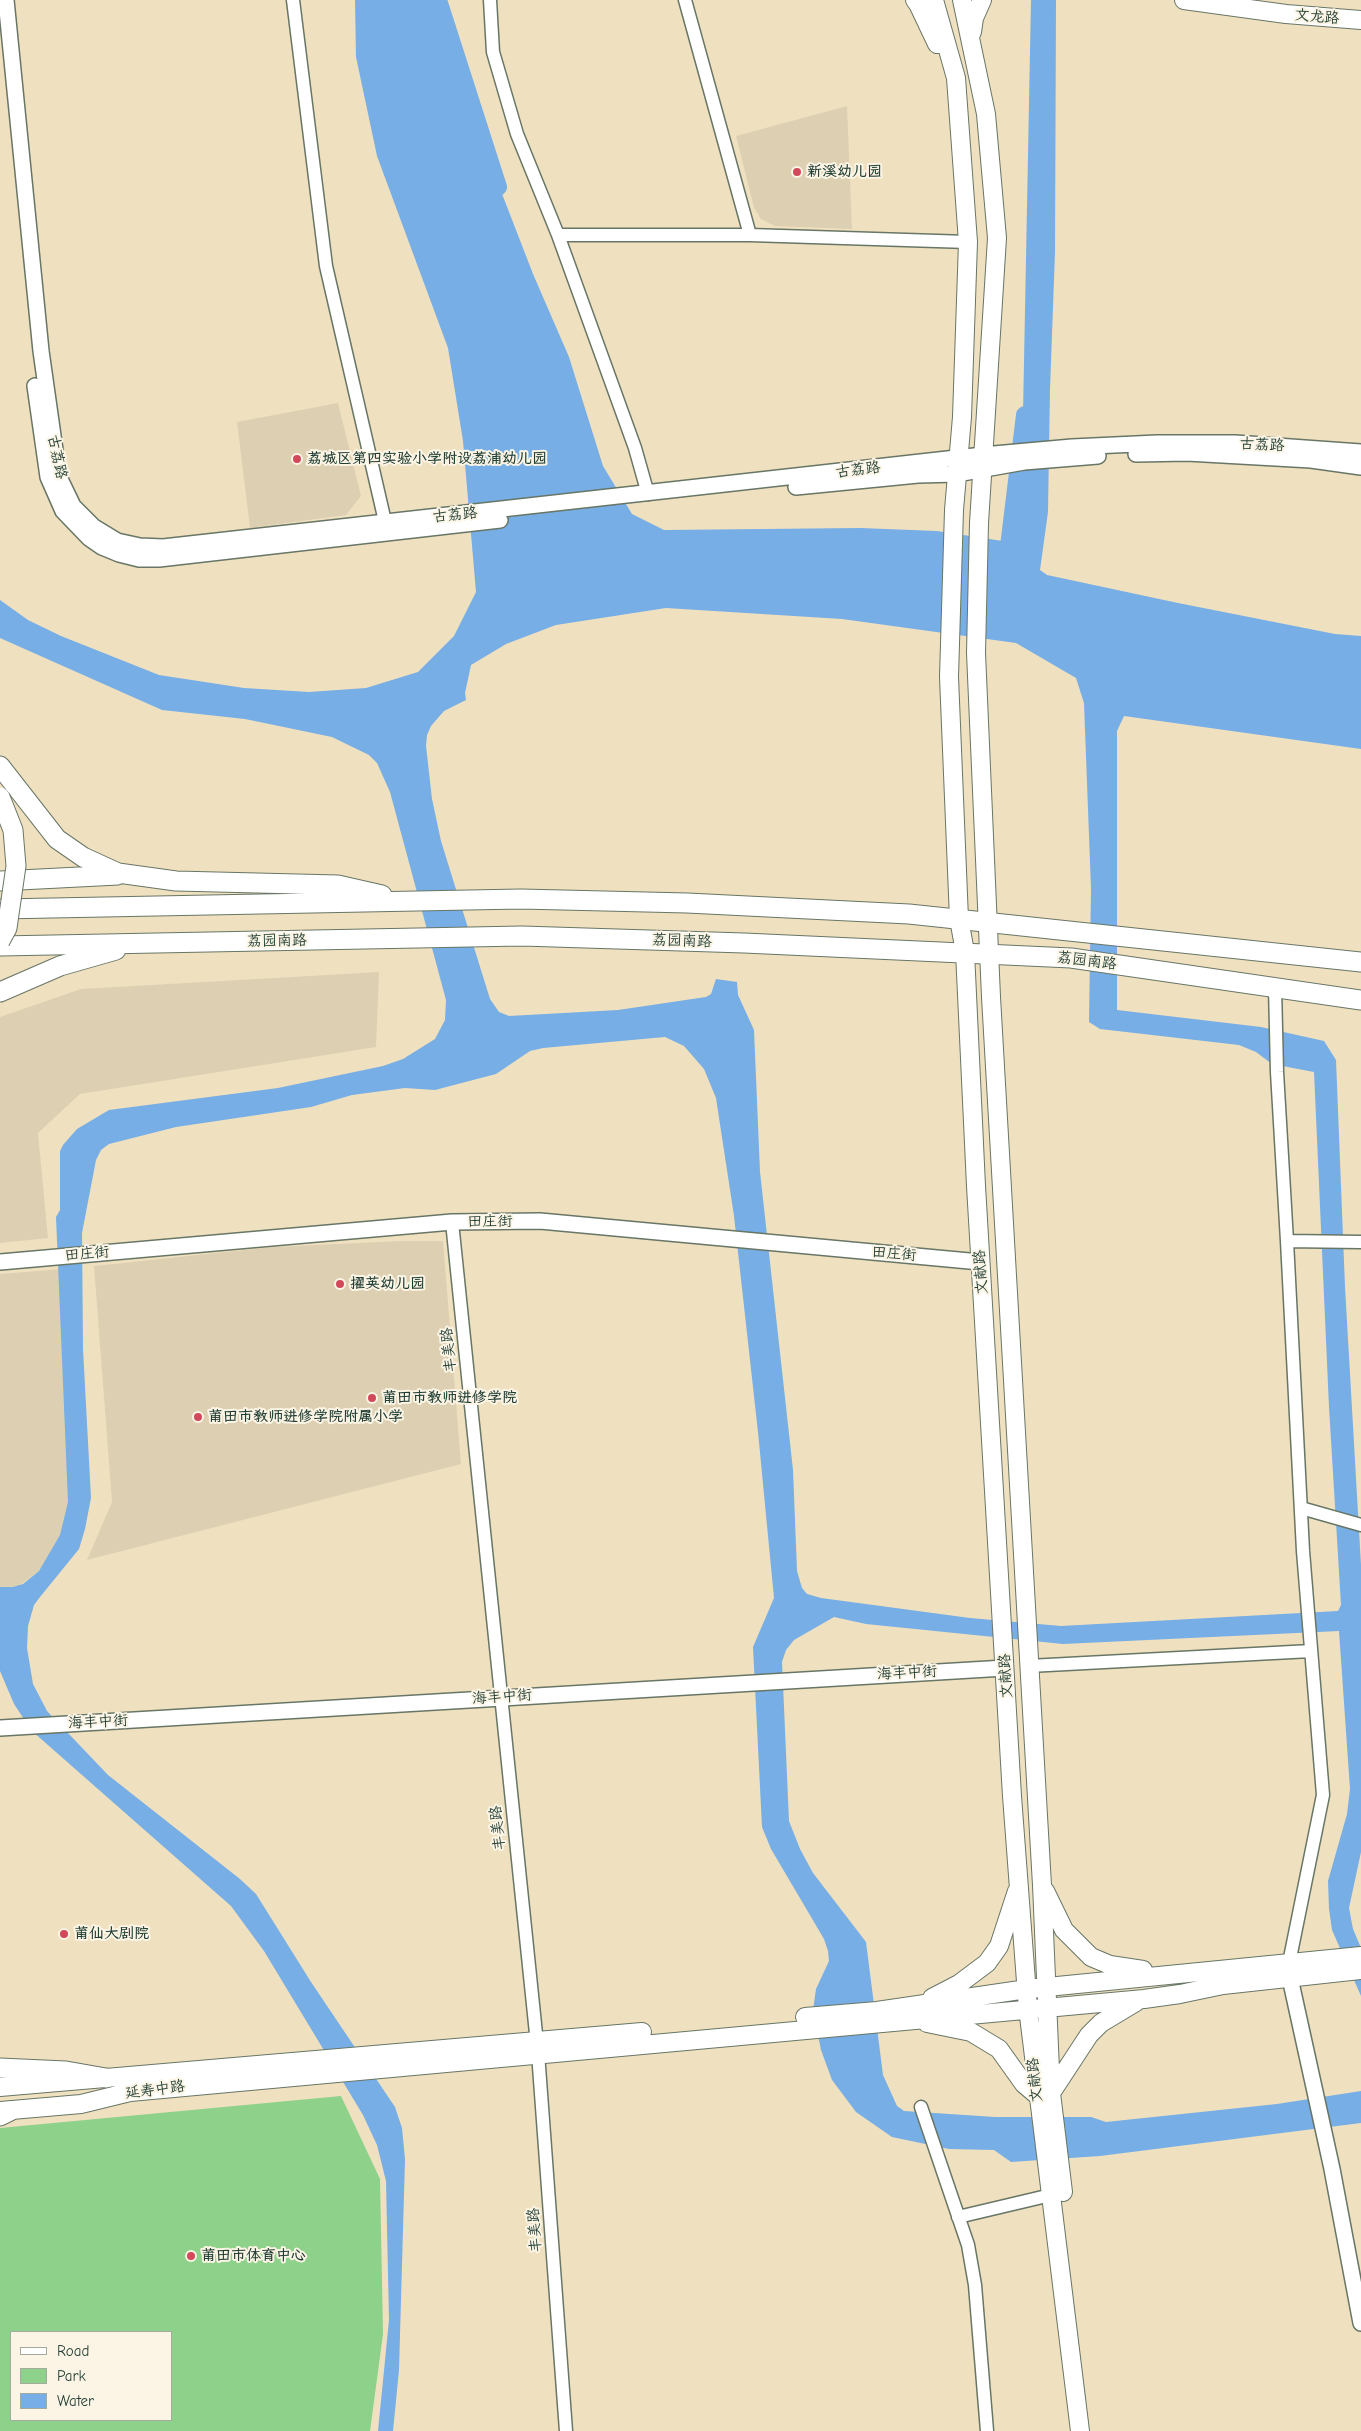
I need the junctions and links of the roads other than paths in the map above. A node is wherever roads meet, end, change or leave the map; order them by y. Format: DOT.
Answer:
graph roads {
  1 [pos="6,0"];
  2 [pos="293,0"];
  3 [pos="490,0"];
  4 [pos="685,0"];
  5 [pos="915,0"];
  6 [pos="934,0"];
  7 [pos="962,0"];
  8 [pos="982,0"];
  9 [pos="1184,0"];
  10 [pos="1361,20"];
  11 [pos="971,43"];
  12 [pos="0,46"];
  13 [pos="958,114"];
  14 [pos="558,235"];
  15 [pos="750,235"];
  16 [pos="968,242"];
  17 [pos="1361,452"];
  18 [pos="983,463"];
  19 [pos="957,466"];
  20 [pos="1361,468"];
  21 [pos="643,497"];
  22 [pos="386,528"];
  23 [pos="0,766"];
  24 [pos="0,797"];
  25 [pos="131,875"];
  26 [pos="0,881"];
  27 [pos="410,902"];
  28 [pos="0,909"];
  29 [pos="959,919"];
  30 [pos="989,922"];
  31 [pos="0,941"];
  32 [pos="143,943"];
  33 [pos="0,946"];
  34 [pos="965,952"];
  35 [pos="990,954"];
  36 [pos="1361,962"];
  37 [pos="1275,987"];
  38 [pos="0,992"];
  39 [pos="1361,1000"];
  40 [pos="452,1222"];
  41 [pos="1291,1241"];
  42 [pos="1355,1242"];
  43 [pos="0,1262"];
  44 [pos="980,1262"];
  45 [pos="1301,1508"];
  46 [pos="1361,1525"];
  47 [pos="1312,1651"];
  48 [pos="1029,1666"];
  49 [pos="1005,1668"];
  50 [pos="501,1697"];
  51 [pos="0,1728"];
  52 [pos="1020,1881"];
  53 [pos="1042,1885"];
  54 [pos="1361,1956"];
  55 [pos="1325,1966"];
  56 [pos="1289,1970"];
  57 [pos="1361,1970"];
  58 [pos="1176,1974"];
  59 [pos="1045,1987"];
  60 [pos="1027,1989"];
  61 [pos="1144,1999"];
  62 [pos="1046,2007"];
  63 [pos="1028,2008"];
  64 [pos="918,2012"];
  65 [pos="801,2024"];
  66 [pos="537,2047"];
  67 [pos="0,2068"];
  68 [pos="309,2068"];
  69 [pos="106,2078"];
  70 [pos="0,2087"];
  71 [pos="1044,2098"];
  72 [pos="921,2106"];
  73 [pos="3,2113"];
  74 [pos="1053,2184"];
  75 [pos="958,2217"];
  76 [pos="1361,2323"];
  77 [pos="566,2431"];
  78 [pos="987,2431"];
  79 [pos="1080,2431"];
  80 [pos="1092,2431"];
  1 -- 22 [label="street, 古荔路"];
  2 -- 22 [label="street"];
  3 -- 14 [label="street"];
  4 -- 15 [label="street"];
  5 -- 13 [label="main road"];
  6 -- 13 [label="main road"];
  7 -- 11 [label="main road"];
  8 -- 11 [label="main road"];
  9 -- 10 [label="main road, 文龙路"];
  11 -- 18 [label="main road"];
  12 -- 22 [label="street, 古荔路"];
  13 -- 16 [label="main road, 文献路"];
  14 -- 15 [label="street"];
  14 -- 21 [label="street"];
  15 -- 16 [label="street"];
  16 -- 19 [label="main road, 文献路"];
  17 -- 18 [label="street, 古荔路"];
  18 -- 19 [label="street, 古荔路"];
  18 -- 20 [label="street, 古荔路"];
  18 -- 30 [label="main road"];
  19 -- 21 [label="street, 古荔路"];
  19 -- 29 [label="main road, 文献路"];
  21 -- 22 [label="street, 古荔路"];
  23 -- 25 [label="main road"];
  24 -- 31 [label="main road, bridge"];
  25 -- 26 [label="main road"];
  25 -- 27 [label="main road"];
  27 -- 28 [label="main road, 荔园南路"];
  27 -- 29 [label="main road, 荔园南路"];
  29 -- 30 [label="main road, 荔园南路"];
  29 -- 34 [label="main road, 文献路"];
  30 -- 35 [label="main road"];
  30 -- 36 [label="main road, 荔园南路"];
  32 -- 33 [label="main road, 荔园南路"];
  32 -- 34 [label="main road, 荔园南路"];
  32 -- 38 [label="main road"];
  34 -- 35 [label="main road, 荔园南路"];
  34 -- 44 [label="main road, 文献路"];
  35 -- 37 [label="main road, 荔园南路"];
  35 -- 48 [label="main road"];
  37 -- 39 [label="main road, 荔园南路"];
  37 -- 41 [label="street"];
  40 -- 43 [label="street, 田庄街"];
  40 -- 44 [label="street, 田庄街"];
  40 -- 50 [label="street, 丰美路"];
  41 -- 42 [label="street"];
  41 -- 45 [label="street"];
  44 -- 49 [label="main road, 文献路"];
  45 -- 46 [label="street"];
  45 -- 47 [label="street"];
  47 -- 48 [label="street"];
  47 -- 56 [label="street"];
  48 -- 53 [label="main road"];
  49 -- 50 [label="street, 海丰中街"];
  49 -- 52 [label="main road, 文献路"];
  50 -- 51 [label="street, 海丰中街"];
  50 -- 66 [label="street, 丰美路"];
  52 -- 60 [label="main road, 文献路"];
  52 -- 64 [label="main road"];
  53 -- 58 [label="main road"];
  53 -- 59 [label="main road"];
  54 -- 55 [label="main road"];
  55 -- 56 [label="main road"];
  55 -- 57 [label="main road"];
  56 -- 58 [label="main road"];
  56 -- 61 [label="main road"];
  56 -- 76 [label="street"];
  58 -- 59 [label="main road"];
  59 -- 60 [label="main road"];
  59 -- 62 [label="main road"];
  60 -- 63 [label="main road, 文献路"];
  60 -- 64 [label="main road"];
  61 -- 62 [label="main road"];
  61 -- 71 [label="main road"];
  62 -- 63 [label="main road"];
  62 -- 71 [label="main road"];
  63 -- 64 [label="main road"];
  63 -- 71 [label="main road, 文献路"];
  64 -- 65 [label="main road"];
  64 -- 65 [label="main road"];
  64 -- 71 [label="main road"];
  65 -- 66 [label="main road"];
  66 -- 68 [label="main road"];
  66 -- 77 [label="street, 丰美路"];
  67 -- 69 [label="main road"];
  68 -- 69 [label="main road, 延寿中路"];
  68 -- 73 [label="main road, 延寿中路"];
  69 -- 70 [label="main road, 延寿中路"];
  71 -- 74 [label="main road"];
  72 -- 75 [label="street"];
  74 -- 75 [label="street"];
  74 -- 79 [label="main road"];
  74 -- 80 [label="main road"];
  75 -- 78 [label="street"];
}
